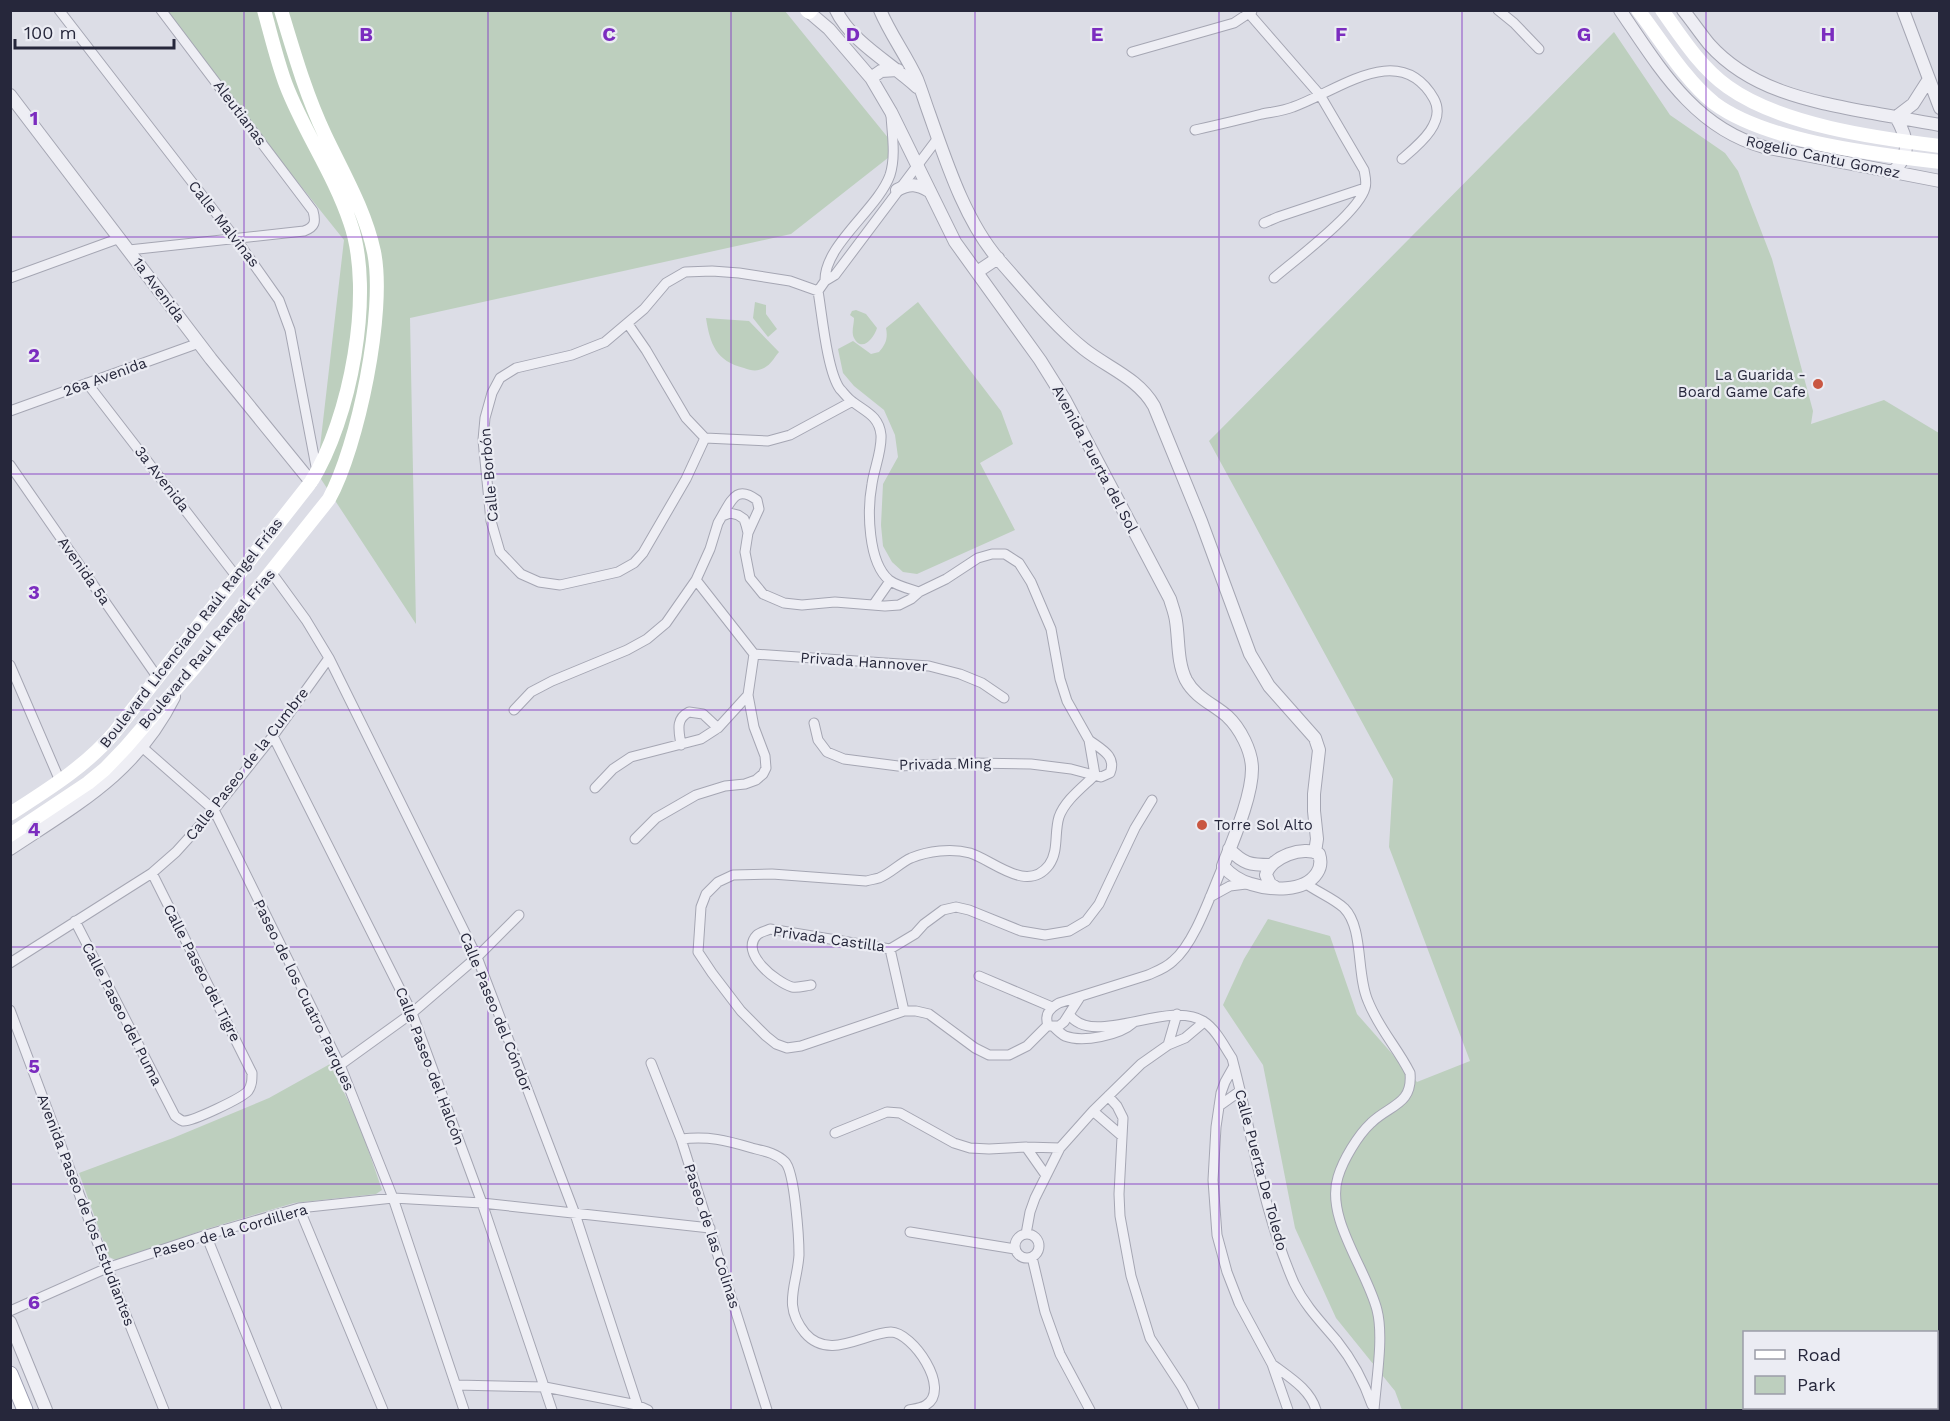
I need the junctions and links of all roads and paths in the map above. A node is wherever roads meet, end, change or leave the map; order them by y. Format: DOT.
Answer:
graph roads {
  1 [pos="59,10"];
  2 [pos="161,10"];
  3 [pos="264,10"];
  4 [pos="281,10"];
  5 [pos="836,10"];
  6 [pos="880,10"];
  7 [pos="1498,10"];
  8 [pos="1620,10"];
  9 [pos="1638,10"];
  10 [pos="1662,10"];
  11 [pos="1683,10"];
  12 [pos="1903,10"];
  13 [pos="809,11"];
  14 [pos="1249,12"];
  15 [pos="1539,49"];
  16 [pos="1132,52"];
  17 [pos="898,70"];
  18 [pos="871,78"];
  19 [pos="1929,79"];
  20 [pos="920,90"];
  21 [pos="10,95"];
  22 [pos="1320,95"];
  23 [pos="1940,108"];
  24 [pos="891,112"];
  25 [pos="1896,117"];
  26 [pos="1940,125"];
  27 [pos="1195,130"];
  28 [pos="938,138"];
  29 [pos="1940,146"];
  30 [pos="1402,159"];
  31 [pos="1940,162"];
  32 [pos="916,166"];
  33 [pos="1893,172"];
  34 [pos="1940,181"];
  35 [pos="1365,188"];
  36 [pos="897,190"];
  37 [pos="929,191"];
  38 [pos="1264,223"];
  39 [pos="120,238"];
  40 [pos="236,239"];
  41 [pos="129,250"];
  42 [pos="998,258"];
  43 [pos="977,272"];
  44 [pos="10,278"];
  45 [pos="1274,278"];
  46 [pos="825,281"];
  47 [pos="818,291"];
  48 [pos="628,324"];
  49 [pos="199,343"];
  50 [pos="87,383"];
  51 [pos="851,402"];
  52 [pos="10,411"];
  53 [pos="705,438"];
  54 [pos="10,465"];
  55 [pos="314,477"];
  56 [pos="722,516"];
  57 [pos="748,533"];
  58 [pos="271,572"];
  59 [pos="236,576"];
  60 [pos="696,580"];
  61 [pos="890,581"];
  62 [pos="919,592"];
  63 [pos="874,604"];
  64 [pos="754,654"];
  65 [pos="329,658"];
  66 [pos="10,665"];
  67 [pos="158,678"];
  68 [pos="180,684"];
  69 [pos="748,695"];
  70 [pos="1004,698"];
  71 [pos="514,710"];
  72 [pos="814,723"];
  73 [pos="718,728"];
  74 [pos="273,736"];
  75 [pos="1089,740"];
  76 [pos="681,745"];
  77 [pos="142,747"];
  78 [pos="1095,775"];
  79 [pos="60,781"];
  80 [pos="595,788"];
  81 [pos="1152,800"];
  82 [pos="214,810"];
  83 [pos="10,814"];
  84 [pos="10,836"];
  85 [pos="635,839"];
  86 [pos="10,849"];
  87 [pos="1229,849"];
  88 [pos="1315,852"];
  89 [pos="1270,865"];
  90 [pos="1223,866"];
  91 [pos="152,873"];
  92 [pos="1305,883"];
  93 [pos="1249,884"];
  94 [pos="1275,887"];
  95 [pos="1209,897"];
  96 [pos="519,915"];
  97 [pos="75,921"];
  98 [pos="890,949"];
  99 [pos="477,957"];
  100 [pos="10,963"];
  101 [pos="979,976"];
  102 [pos="811,985"];
  103 [pos="1080,997"];
  104 [pos="1052,1007"];
  105 [pos="10,1010"];
  106 [pos="904,1011"];
  107 [pos="412,1013"];
  108 [pos="1069,1014"];
  109 [pos="1177,1014"];
  110 [pos="1204,1022"];
  111 [pos="1133,1023"];
  112 [pos="1051,1026"];
  113 [pos="1168,1045"];
  114 [pos="651,1063"];
  115 [pos="340,1065"];
  116 [pos="1234,1066"];
  117 [pos="1240,1091"];
  118 [pos="1108,1096"];
  119 [pos="1219,1106"];
  120 [pos="170,1108"];
  121 [pos="1093,1111"];
  122 [pos="835,1133"];
  123 [pos="1122,1136"];
  124 [pos="681,1139"];
  125 [pos="1026,1147"];
  126 [pos="1060,1148"];
  127 [pos="1045,1174"];
  128 [pos="393,1198"];
  129 [pos="483,1203"];
  130 [pos="299,1208"];
  131 [pos="575,1214"];
  132 [pos="710,1228"];
  133 [pos="910,1232"];
  134 [pos="206,1234"];
  135 [pos="1026,1234"];
  136 [pos="1015,1249"];
  137 [pos="1032,1257"];
  138 [pos="107,1268"];
  139 [pos="10,1311"];
  140 [pos="10,1322"];
  141 [pos="1272,1364"];
  142 [pos="10,1374"];
  143 [pos="456,1385"];
  144 [pos="545,1387"];
  145 [pos="638,1408"];
  146 [pos="25,1410"];
  147 [pos="46,1410"];
  148 [pos="164,1410"];
  149 [pos="277,1410"];
  150 [pos="383,1410"];
  151 [pos="464,1410"];
  152 [pos="552,1410"];
  153 [pos="648,1410"];
  154 [pos="767,1410"];
  155 [pos="909,1410"];
  156 [pos="1090,1410"];
  157 [pos="1194,1410"];
  158 [pos="1288,1410"];
  159 [pos="1316,1410"];
  160 [pos="1373,1410"];
  1 -- 40 [label="street, Calle Malvinas"];
  2 -- 40 [label="street, Aleutianas"];
  3 -- 55 [label="main road, Boulevard Licenciado Raúl Rangel Frías"];
  4 -- 58 [label="main road, Boulevard Raul Rangel Frias"];
  5 -- 17 [label="street"];
  6 -- 20 [label="street"];
  7 -- 15 [label="street"];
  8 -- 33 [label="street, Rogelio Cantu Gomez"];
  9 -- 31 [label="main road, bridge"];
  10 -- 29 [label="main road, bridge"];
  11 -- 25 [label="street"];
  12 -- 19 [label="street"];
  13 -- 18 [label="street, Avenida Puerta del Sol"];
  14 -- 16 [label="street"];
  14 -- 22 [label="street"];
  17 -- 18 [label="street"];
  17 -- 20 [label="street"];
  18 -- 24 [label="street, Avenida Puerta del Sol"];
  19 -- 23 [label="street"];
  19 -- 25 [label="street"];
  20 -- 28 [label="street"];
  21 -- 39 [label="street, 1a Avenida"];
  22 -- 27 [label="street"];
  22 -- 30 [label="street"];
  22 -- 35 [label="street"];
  24 -- 32 [label="street, Avenida Puerta del Sol"];
  24 -- 46 [label="street"];
  25 -- 26 [label="street"];
  25 -- 33 [label="street"];
  28 -- 32 [label="street"];
  28 -- 42 [label="street"];
  32 -- 36 [label="street"];
  32 -- 37 [label="street, Avenida Puerta del Sol"];
  33 -- 34 [label="street, Rogelio Cantu Gomez"];
  35 -- 38 [label="street"];
  35 -- 45 [label="street"];
  36 -- 37 [label="street"];
  36 -- 46 [label="street"];
  37 -- 43 [label="street, Avenida Puerta del Sol"];
  39 -- 41 [label="street, 1a Avenida"];
  39 -- 44 [label="street"];
  40 -- 41 [label="street"];
  40 -- 55 [label="street, Calle Malvinas"];
  41 -- 49 [label="street, 1a Avenida"];
  42 -- 43 [label="street"];
  42 -- 88 [label="street"];
  43 -- 87 [label="street, Avenida Puerta del Sol"];
  46 -- 47 [label="street"];
  47 -- 48 [label="street, Calle Borbón"];
  47 -- 51 [label="street"];
  48 -- 53 [label="street"];
  48 -- 53 [label="street, Calle Borbón"];
  49 -- 50 [label="street, 26a Avenida"];
  49 -- 55 [label="street, 1a Avenida"];
  50 -- 52 [label="street, 26a Avenida"];
  50 -- 59 [label="street, 3a Avenida"];
  51 -- 53 [label="street"];
  51 -- 61 [label="street"];
  54 -- 67 [label="street, Avenida 5a"];
  55 -- 59 [label="main road, Boulevard Licenciado Raúl Rangel Frías"];
  56 -- 57 [label="street"];
  56 -- 57 [label="street"];
  56 -- 60 [label="street"];
  57 -- 63 [label="street"];
  58 -- 65 [label="street, Calle Paseo del Cóndor"];
  58 -- 68 [label="main road, Boulevard Raul Rangel Frias"];
  59 -- 67 [label="main road, Boulevard Licenciado Raúl Rangel Frías"];
  60 -- 64 [label="street"];
  60 -- 71 [label="street"];
  61 -- 62 [label="street"];
  61 -- 63 [label="street"];
  62 -- 63 [label="street"];
  62 -- 75 [label="street"];
  64 -- 69 [label="street"];
  64 -- 70 [label="street, Privada Hannover"];
  65 -- 74 [label="street, Calle Paseo de la Cumbre"];
  65 -- 99 [label="street, Calle Paseo del Cóndor"];
  66 -- 79 [label="street"];
  67 -- 79 [label="main road, Boulevard Licenciado Raúl Rangel Frías"];
  68 -- 77 [label="street"];
  68 -- 84 [label="main road, Boulevard Raul Rangel Frias"];
  69 -- 73 [label="street"];
  69 -- 85 [label="street"];
  72 -- 78 [label="street, Privada Ming"];
  73 -- 76 [label="street"];
  73 -- 76 [label="street"];
  74 -- 82 [label="street, Calle Paseo de la Cumbre"];
  74 -- 107 [label="street, Calle Paseo del Halcón"];
  75 -- 78 [label="street"];
  75 -- 78 [label="street"];
  76 -- 80 [label="street"];
  77 -- 82 [label="street, Paseo de los Cuatro Parques"];
  77 -- 86 [label="street"];
  78 -- 106 [label="street"];
  79 -- 83 [label="main road, Boulevard Licenciado Raúl Rangel Frías"];
  81 -- 98 [label="street, Privada Castilla"];
  82 -- 91 [label="street, Calle Paseo de la Cumbre"];
  82 -- 115 [label="street, Paseo de los Cuatro Parques"];
  87 -- 89 [label="street"];
  87 -- 90 [label="street, Avenida Puerta del Sol"];
  88 -- 89 [label="street"];
  88 -- 92 [label="street"];
  89 -- 94 [label="street"];
  90 -- 93 [label="street"];
  90 -- 95 [label="street, Avenida Puerta del Sol"];
  91 -- 97 [label="street, Calle Paseo de la Cumbre"];
  91 -- 120 [label="street, Calle Paseo del Tigre"];
  92 -- 94 [label="street"];
  92 -- 160 [label="street"];
  93 -- 94 [label="street"];
  93 -- 95 [label="street"];
  95 -- 103 [label="street, Avenida Puerta del Sol"];
  96 -- 99 [label="street"];
  97 -- 100 [label="street, Calle Paseo de la Cumbre"];
  97 -- 120 [label="street, Calle Paseo del Puma"];
  98 -- 102 [label="street, Privada Castilla"];
  98 -- 106 [label="street"];
  99 -- 107 [label="street"];
  99 -- 131 [label="street, Calle Paseo del Cóndor"];
  101 -- 104 [label="street"];
  103 -- 104 [label="street, Avenida Puerta del Sol"];
  103 -- 108 [label="street"];
  104 -- 112 [label="street"];
  105 -- 138 [label="street, Avenida Paseo de los Estudiantes"];
  106 -- 112 [label="street"];
  107 -- 115 [label="street"];
  107 -- 129 [label="street, Calle Paseo del Halcón"];
  108 -- 111 [label="street"];
  108 -- 112 [label="street"];
  109 -- 110 [label="street"];
  109 -- 111 [label="street"];
  109 -- 113 [label="street"];
  110 -- 113 [label="street"];
  110 -- 116 [label="street, Calle Puerta De Toledo"];
  111 -- 112 [label="street"];
  113 -- 118 [label="street"];
  114 -- 124 [label="street, Paseo de las Colinas"];
  115 -- 128 [label="street, Paseo de los Cuatro Parques"];
  116 -- 117 [label="street, Calle Puerta De Toledo"];
  116 -- 119 [label="street"];
  117 -- 119 [label="street"];
  117 -- 160 [label="street, Calle Puerta De Toledo"];
  118 -- 121 [label="street"];
  118 -- 123 [label="street"];
  119 -- 141 [label="street"];
  121 -- 123 [label="street"];
  121 -- 126 [label="street"];
  122 -- 125 [label="street"];
  123 -- 157 [label="street"];
  124 -- 132 [label="street, Paseo de las Colinas"];
  124 -- 155 [label="street"];
  125 -- 126 [label="street"];
  125 -- 127 [label="street"];
  126 -- 127 [label="street"];
  127 -- 135 [label="street"];
  128 -- 129 [label="street, Paseo de la Cordillera"];
  128 -- 130 [label="street, Paseo de la Cordillera"];
  128 -- 143 [label="street, Paseo de los Cuatro Parques"];
  129 -- 131 [label="street, Paseo de la Cordillera"];
  129 -- 144 [label="street, Calle Paseo del Halcón"];
  130 -- 134 [label="street, Paseo de la Cordillera"];
  130 -- 150 [label="street"];
  131 -- 132 [label="street, Paseo de la Cordillera"];
  131 -- 145 [label="street, Calle Paseo del Cóndor"];
  132 -- 154 [label="street, Paseo de las Colinas"];
  133 -- 136 [label="street"];
  134 -- 138 [label="street, Paseo de la Cordillera"];
  134 -- 149 [label="street"];
  135 -- 136 [label="street"];
  135 -- 137 [label="street"];
  136 -- 137 [label="street"];
  137 -- 156 [label="street"];
  138 -- 139 [label="street, Paseo de la Cordillera"];
  138 -- 148 [label="street, Avenida Paseo de los Estudiantes"];
  140 -- 147 [label="street"];
  141 -- 158 [label="street"];
  141 -- 159 [label="street"];
  142 -- 146 [label="main road"];
  143 -- 144 [label="street"];
  143 -- 151 [label="street, Paseo de los Cuatro Parques"];
  144 -- 145 [label="street"];
  144 -- 152 [label="street, Calle Paseo del Halcón"];
  145 -- 153 [label="street"];
}
